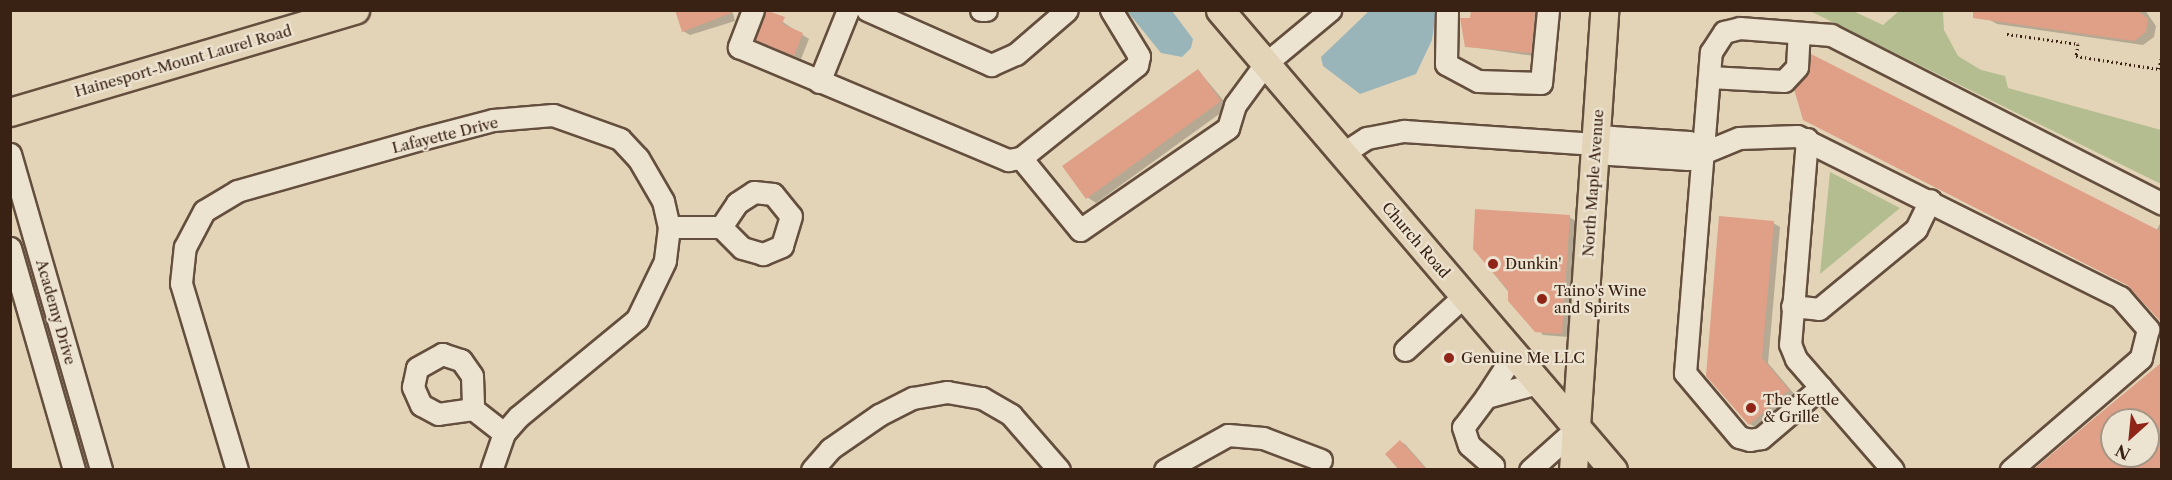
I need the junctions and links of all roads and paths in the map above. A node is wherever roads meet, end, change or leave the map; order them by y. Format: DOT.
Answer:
graph roads {
  1 [pos="355,10"];
  2 [pos="753,10"];
  3 [pos="848,10"];
  4 [pos="867,10"];
  5 [pos="1067,10"];
  6 [pos="1111,10"];
  7 [pos="1220,10"];
  8 [pos="1330,10"];
  9 [pos="1447,10"];
  10 [pos="1548,10"];
  11 [pos="1605,10"];
  12 [pos="1799,33"];
  13 [pos="2007,34"];
  14 [pos="2162,53"];
  15 [pos="1265,64"];
  16 [pos="1709,77"];
  17 [pos="819,82"];
  18 [pos="10,112"];
  19 [pos="1807,139"];
  20 [pos="1596,144"];
  21 [pos="1703,152"];
  22 [pos="10,154"];
  23 [pos="1342,154"];
  24 [pos="1021,158"];
  25 [pos="1930,200"];
  26 [pos="2162,204"];
  27 [pos="669,227"];
  28 [pos="721,227"];
  29 [pos="39,253"];
  30 [pos="12,257"];
  31 [pos="1464,296"];
  32 [pos="1792,306"];
  33 [pos="1405,350"];
  34 [pos="1514,354"];
  35 [pos="1538,383"];
  36 [pos="1821,387"];
  37 [pos="1486,397"];
  38 [pos="474,409"];
  39 [pos="1577,428"];
  40 [pos="504,433"];
  41 [pos="1321,460"];
  42 [pos="1495,468"];
  43 [pos="74,470"];
  44 [pos="102,470"];
  45 [pos="237,470"];
  46 [pos="491,470"];
  47 [pos="812,470"];
  48 [pos="1059,470"];
  49 [pos="1165,470"];
  50 [pos="1530,470"];
  51 [pos="1574,470"];
  52 [pos="1613,470"];
  53 [pos="1893,470"];
  54 [pos="2011,470"];
  1 -- 18 [label="main road, Hainesport-Mount Laurel Road"];
  2 -- 17 [label="street"];
  3 -- 17 [label="street"];
  4 -- 5 [label="street"];
  6 -- 24 [label="street"];
  7 -- 15 [label="main road, Church Road"];
  8 -- 15 [label="street"];
  9 -- 10 [label="street"];
  11 -- 20 [label="main road, North Maple Avenue"];
  12 -- 16 [label="street"];
  12 -- 16 [label="street"];
  12 -- 26 [label="street"];
  13 -- 14 [label="path"];
  15 -- 23 [label="main road, Church Road"];
  15 -- 24 [label="street"];
  16 -- 21 [label="street"];
  17 -- 24 [label="street"];
  19 -- 21 [label="street"];
  19 -- 25 [label="street"];
  19 -- 32 [label="street"];
  20 -- 21 [label="street"];
  20 -- 23 [label="street"];
  20 -- 39 [label="main road, North Maple Avenue"];
  21 -- 36 [label="street"];
  22 -- 29 [label="street, Academy Drive"];
  23 -- 31 [label="main road, Church Road"];
  25 -- 32 [label="street"];
  25 -- 54 [label="street"];
  27 -- 28 [label="street"];
  27 -- 40 [label="street, Lafayette Drive"];
  27 -- 45 [label="street, Lafayette Drive"];
  29 -- 30 [label="street"];
  29 -- 44 [label="street, Academy Drive"];
  30 -- 43 [label="street, Academy Drive"];
  31 -- 33 [label="street"];
  31 -- 34 [label="main road, Church Road"];
  32 -- 36 [label="street"];
  34 -- 35 [label="main road, Church Road"];
  34 -- 37 [label="street"];
  35 -- 37 [label="street"];
  35 -- 39 [label="main road, Church Road"];
  36 -- 53 [label="street"];
  37 -- 42 [label="street"];
  38 -- 40 [label="street"];
  39 -- 50 [label="street"];
  39 -- 51 [label="main road, North Maple Avenue"];
  39 -- 52 [label="main road, Church Road"];
  40 -- 46 [label="street"];
  41 -- 49 [label="street"];
  47 -- 48 [label="street"];
}
